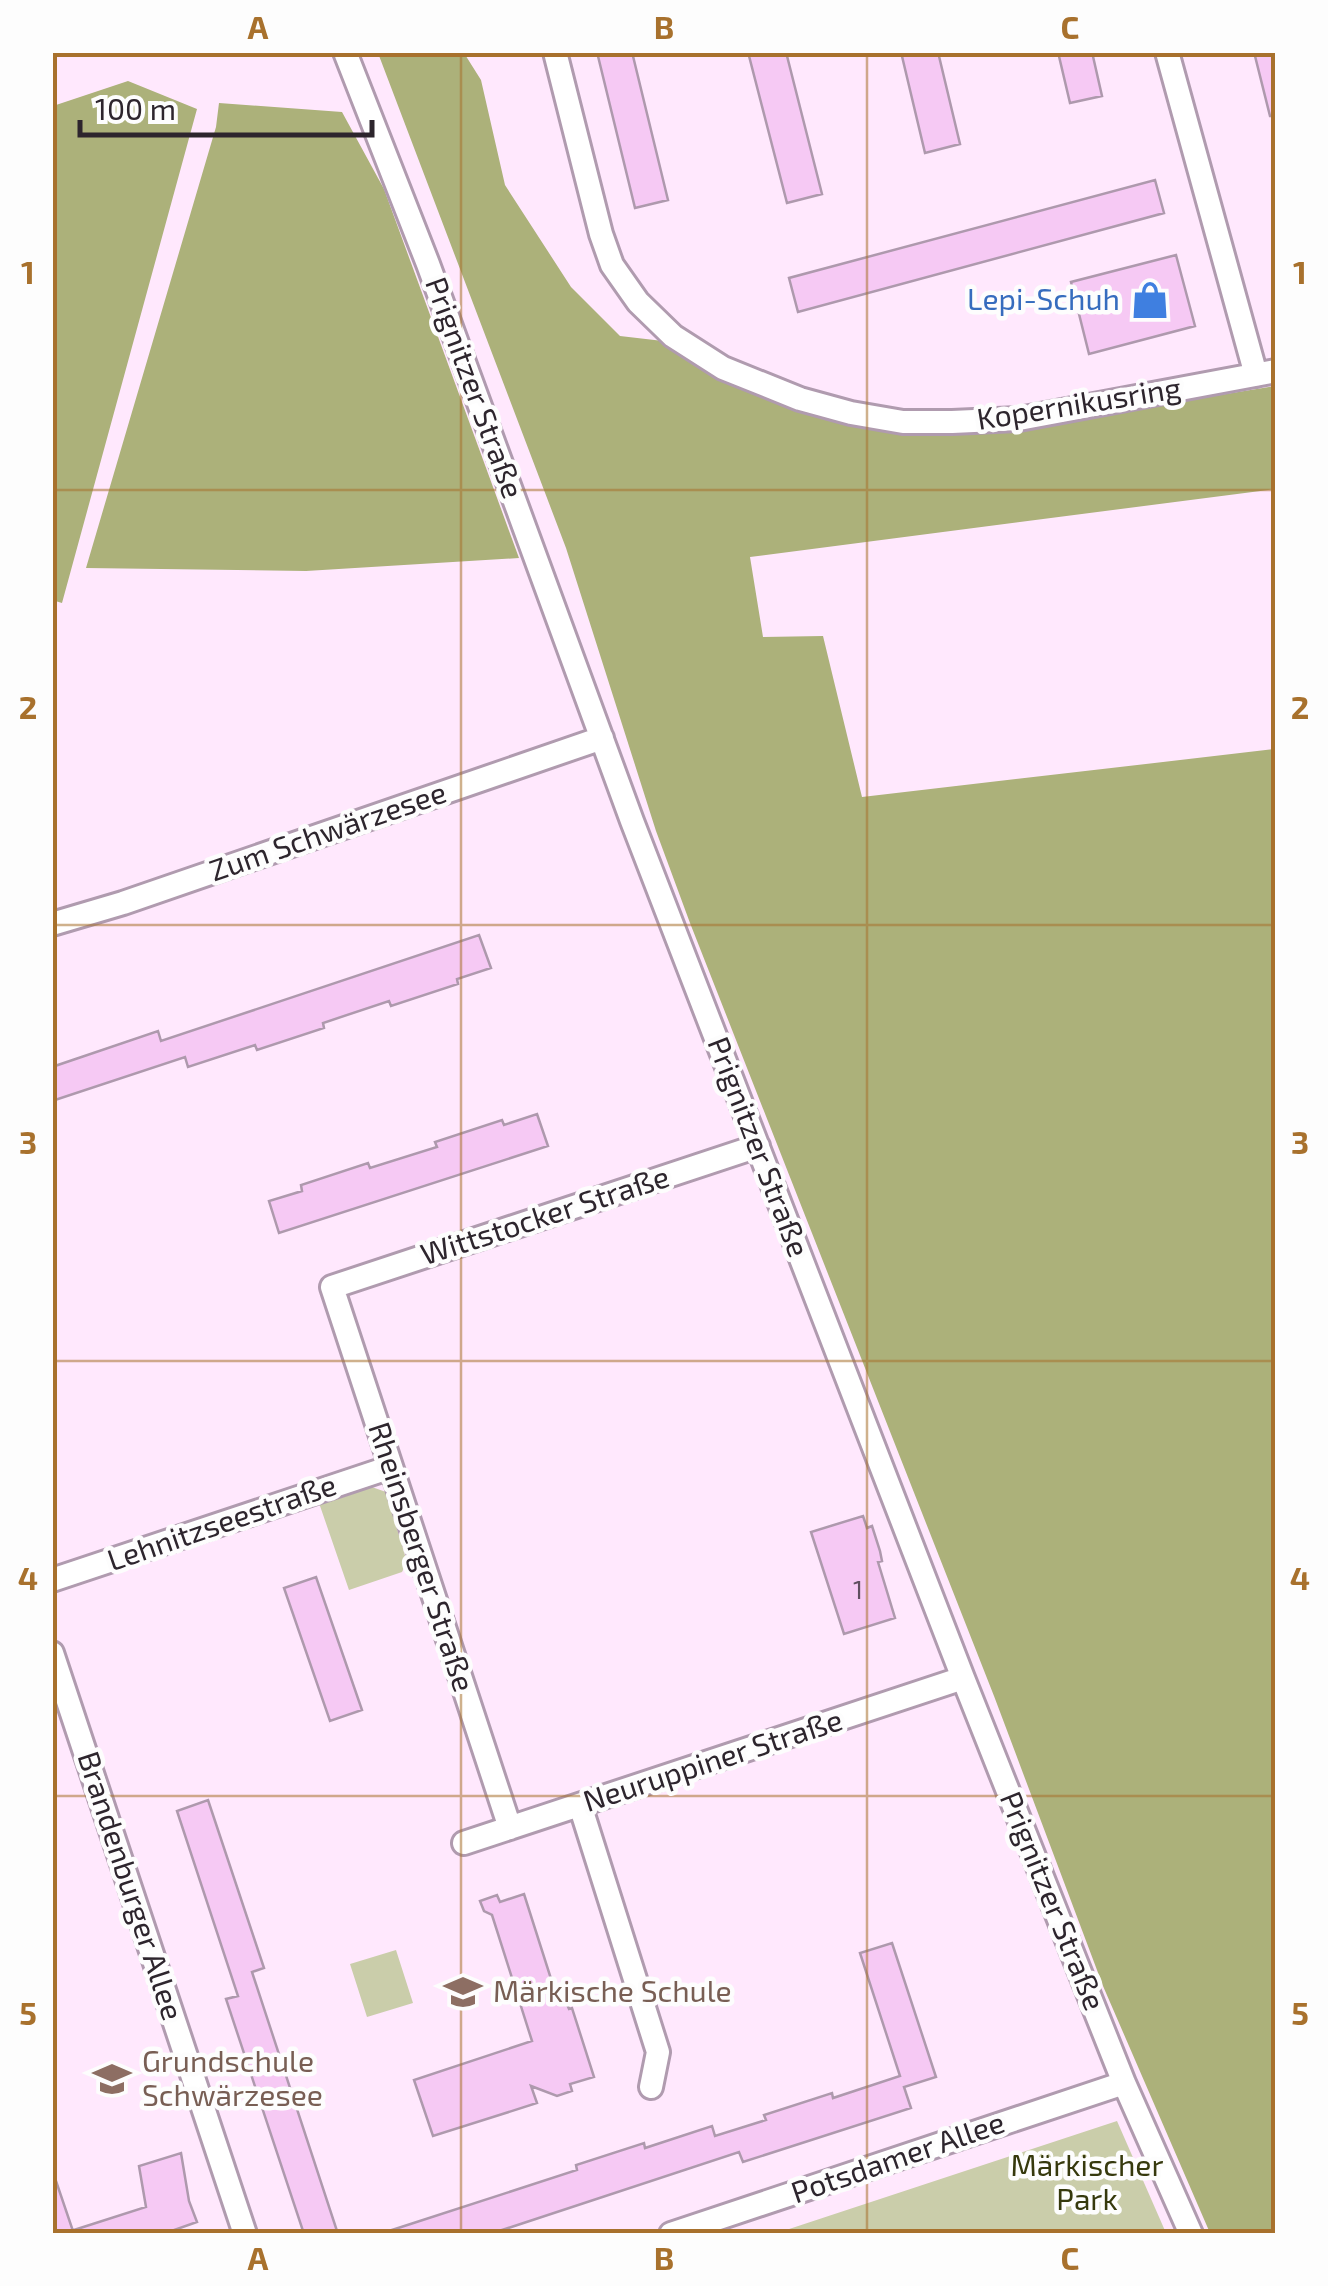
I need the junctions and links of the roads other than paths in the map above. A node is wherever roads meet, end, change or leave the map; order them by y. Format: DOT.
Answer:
graph roads {
  1 [pos="345,52"];
  2 [pos="554,52"];
  3 [pos="1168,52"];
  4 [pos="1266,373"];
  5 [pos="602,738"];
  6 [pos="52,924"];
  7 [pos="758,1146"];
  8 [pos="332,1287"];
  9 [pos="391,1466"];
  10 [pos="52,1580"];
  11 [pos="52,1652"];
  12 [pos="964,1678"];
  13 [pos="580,1805"];
  14 [pos="510,1828"];
  15 [pos="464,1843"];
  16 [pos="1124,2083"];
  17 [pos="651,2087"];
  18 [pos="244,2234"];
  19 [pos="672,2234"];
  20 [pos="1190,2234"];
  1 -- 5 [label="street, Prignitzer Straße"];
  2 -- 4 [label="street, Kopernikusring"];
  3 -- 4 [label="street"];
  5 -- 6 [label="street, Zum Schwärzesee"];
  5 -- 7 [label="street, Prignitzer Straße"];
  7 -- 8 [label="street, Wittstocker Straße"];
  7 -- 12 [label="street, Prignitzer Straße"];
  8 -- 9 [label="street, Rheinsberger Straße"];
  9 -- 10 [label="street, Lehnitzseestraße"];
  9 -- 14 [label="street, Rheinsberger Straße"];
  11 -- 18 [label="street, Brandenburger Allee"];
  12 -- 13 [label="street, Neuruppiner Straße"];
  12 -- 16 [label="street, Prignitzer Straße"];
  13 -- 14 [label="street, Neuruppiner Straße"];
  13 -- 17 [label="street"];
  14 -- 15 [label="street, Neuruppiner Straße"];
  16 -- 19 [label="street, Potsdamer Allee"];
  16 -- 20 [label="street, Prignitzer Straße"];
}
